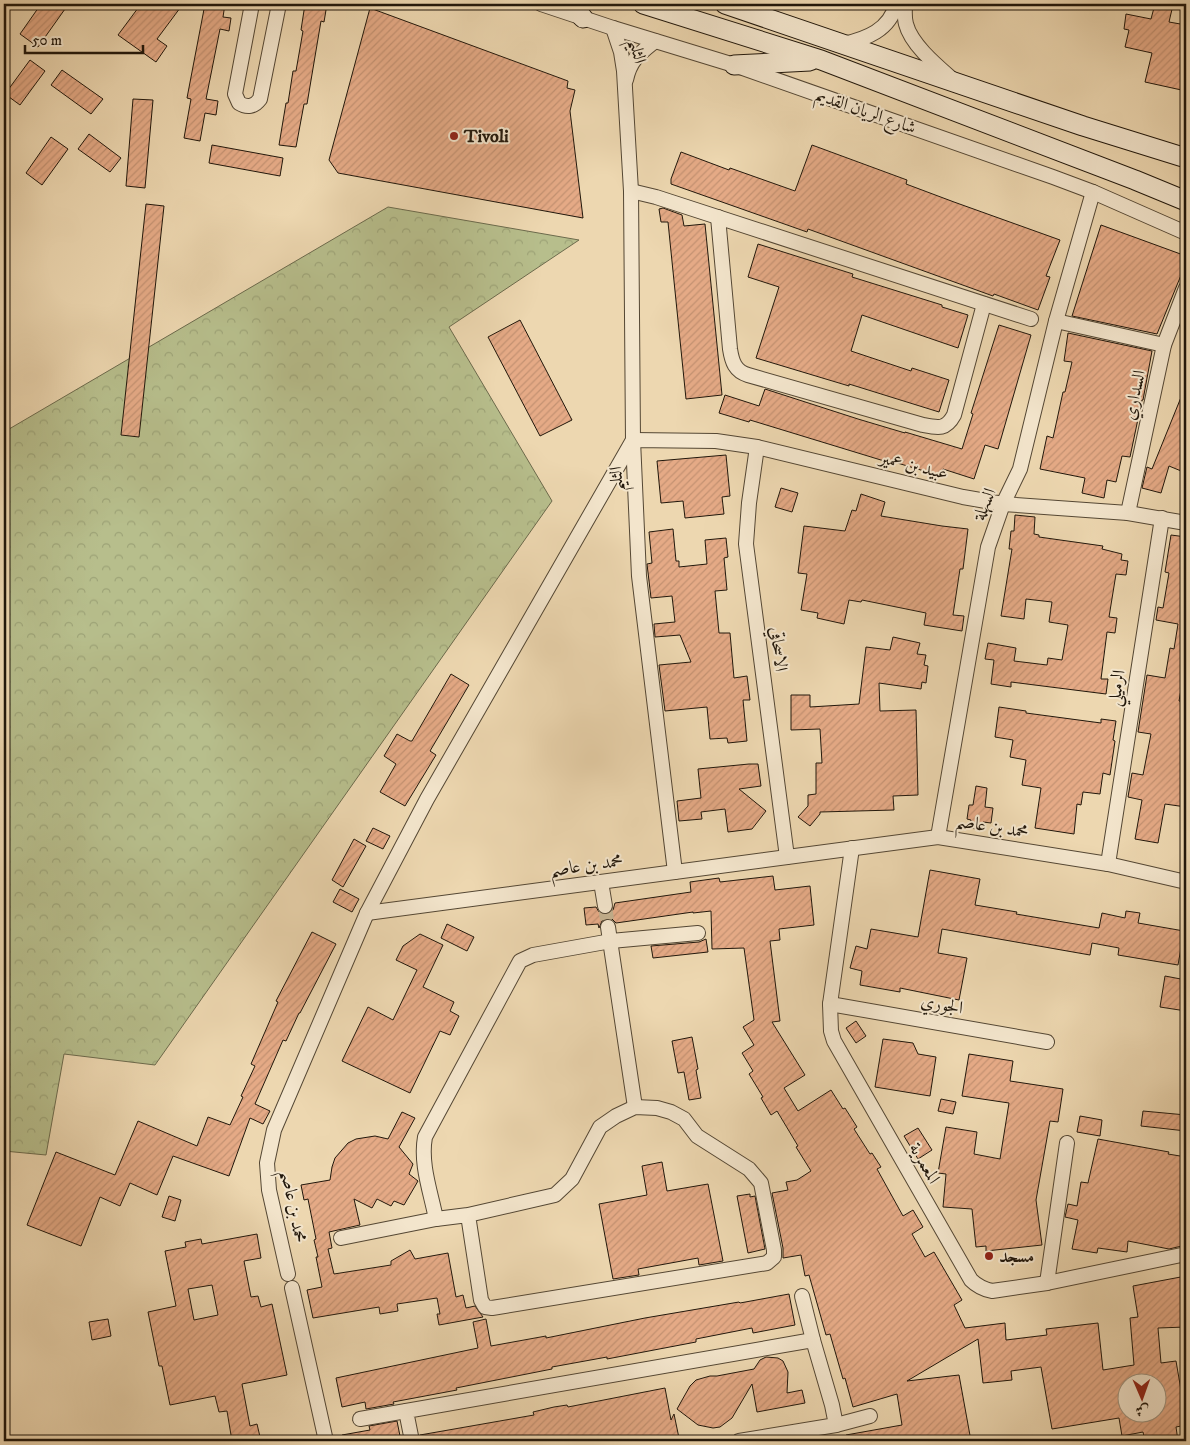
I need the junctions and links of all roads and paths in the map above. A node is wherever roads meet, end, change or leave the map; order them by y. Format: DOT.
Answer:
graph roads {
  1 [pos="252,4"];
  2 [pos="279,4"];
  3 [pos="541,4"];
  4 [pos="570,4"];
  5 [pos="643,4"];
  6 [pos="725,4"];
  7 [pos="896,4"];
  8 [pos="905,4"];
  9 [pos="583,18"];
  10 [pos="613,28"];
  11 [pos="655,42"];
  12 [pos="843,44"];
  13 [pos="821,60"];
  14 [pos="734,65"];
  15 [pos="954,80"];
  16 [pos="625,83"];
  17 [pos="1186,158"];
  18 [pos="1135,180"];
  19 [pos="1186,188"];
  20 [pos="631,191"];
  21 [pos="1093,192"];
  22 [pos="1186,201"];
  23 [pos="718,217"];
  24 [pos="1186,233"];
  25 [pos="1186,288"];
  26 [pos="984,304"];
  27 [pos="1030,319"];
  28 [pos="1056,322"];
  29 [pos="1164,345"];
  30 [pos="633,440"];
  31 [pos="757,447"];
  32 [pos="1003,504"];
  33 [pos="1128,513"];
  34 [pos="1162,518"];
  35 [pos="1186,523"];
  36 [pos="938,837"];
  37 [pos="852,848"];
  38 [pos="788,857"];
  39 [pos="1108,864"];
  40 [pos="675,872"];
  41 [pos="601,882"];
  42 [pos="1186,882"];
  43 [pos="605,906"];
  44 [pos="367,913"];
  45 [pos="608,927"];
  46 [pos="698,933"];
  47 [pos="611,942"];
  48 [pos="830,1004"];
  49 [pos="1047,1042"];
  50 [pos="635,1107"];
  51 [pos="1067,1143"];
  52 [pos="468,1215"];
  53 [pos="436,1220"];
  54 [pos="341,1238"];
  55 [pos="1186,1254"];
  56 [pos="288,1274"];
  57 [pos="1047,1283"];
  58 [pos="292,1288"];
  59 [pos="802,1296"];
  60 [pos="813,1340"];
  61 [pos="406,1411"];
  62 [pos="870,1416"];
  63 [pos="360,1419"];
  64 [pos="836,1425"];
  65 [pos="326,1441"];
  66 [pos="412,1441"];
  67 [pos="739,1441"];
  1 -- 2 [label="street"];
  3 -- 9 [label="street, شارع الريان القديم"];
  4 -- 9 [label="street"];
  5 -- 13 [label="street, شارع الريان القديم"];
  6 -- 12 [label="street"];
  7 -- 12 [label="street"];
  8 -- 15 [label="street"];
  9 -- 10 [label="street, شارع الريان القديم"];
  10 -- 11 [label="street, شارع الريان القديم"];
  10 -- 16 [label="street, الثليم"];
  11 -- 14 [label="street, شارع الريان القديم"];
  11 -- 16 [label="street, الثليم"];
  12 -- 15 [label="street"];
  13 -- 14 [label="street"];
  13 -- 18 [label="street, شارع الريان القديم"];
  14 -- 21 [label="street, شارع الريان القديم"];
  15 -- 17 [label="street"];
  16 -- 20 [label="street, الثليم"];
  18 -- 19 [label="street"];
  18 -- 22 [label="street, شارع الريان القديم"];
  20 -- 23 [label="street"];
  20 -- 30 [label="street, الثليم"];
  21 -- 24 [label="street, شارع الريان القديم"];
  21 -- 28 [label="street, السهلة"];
  23 -- 26 [label="street"];
  23 -- 26 [label="street"];
  25 -- 29 [label="street, السداري"];
  26 -- 27 [label="street"];
  28 -- 29 [label="street"];
  28 -- 32 [label="street, السهلة"];
  29 -- 33 [label="street, السداري"];
  30 -- 31 [label="street, عبيد بن عمير"];
  30 -- 40 [label="street, الثليم"];
  30 -- 44 [label="street"];
  31 -- 32 [label="street, عبيد بن عمير"];
  31 -- 38 [label="street, الاسحاقي"];
  32 -- 33 [label="street, عبيد بن عمير"];
  32 -- 36 [label="street, السهلة"];
  33 -- 34 [label="street, عبيد بن عمير"];
  34 -- 35 [label="street, عبيد بن عمير"];
  34 -- 39 [label="street, الرميلي"];
  36 -- 37 [label="street, محمد بن عاصم"];
  36 -- 39 [label="street, محمد بن عاصم"];
  37 -- 38 [label="street, محمد بن عاصم"];
  37 -- 48 [label="street, المعمرية"];
  38 -- 40 [label="street, محمد بن عاصم"];
  39 -- 42 [label="street, محمد بن عاصم"];
  40 -- 41 [label="street, محمد بن عاصم"];
  41 -- 43 [label="street"];
  41 -- 44 [label="street, محمد بن عاصم"];
  44 -- 56 [label="street, محمد بن عاصم"];
  45 -- 47 [label="street"];
  46 -- 47 [label="street"];
  47 -- 50 [label="street"];
  47 -- 53 [label="street"];
  48 -- 49 [label="street, الجوري"];
  48 -- 57 [label="street, المعمرية"];
  50 -- 52 [label="street"];
  50 -- 52 [label="street"];
  51 -- 57 [label="street"];
  52 -- 53 [label="street"];
  53 -- 54 [label="street"];
  55 -- 57 [label="street, المعمرية"];
  58 -- 65 [label="street"];
  59 -- 60 [label="street"];
  60 -- 61 [label="street"];
  60 -- 64 [label="street"];
  61 -- 63 [label="street"];
  61 -- 66 [label="street"];
  62 -- 64 [label="street"];
  64 -- 67 [label="street"];
}
